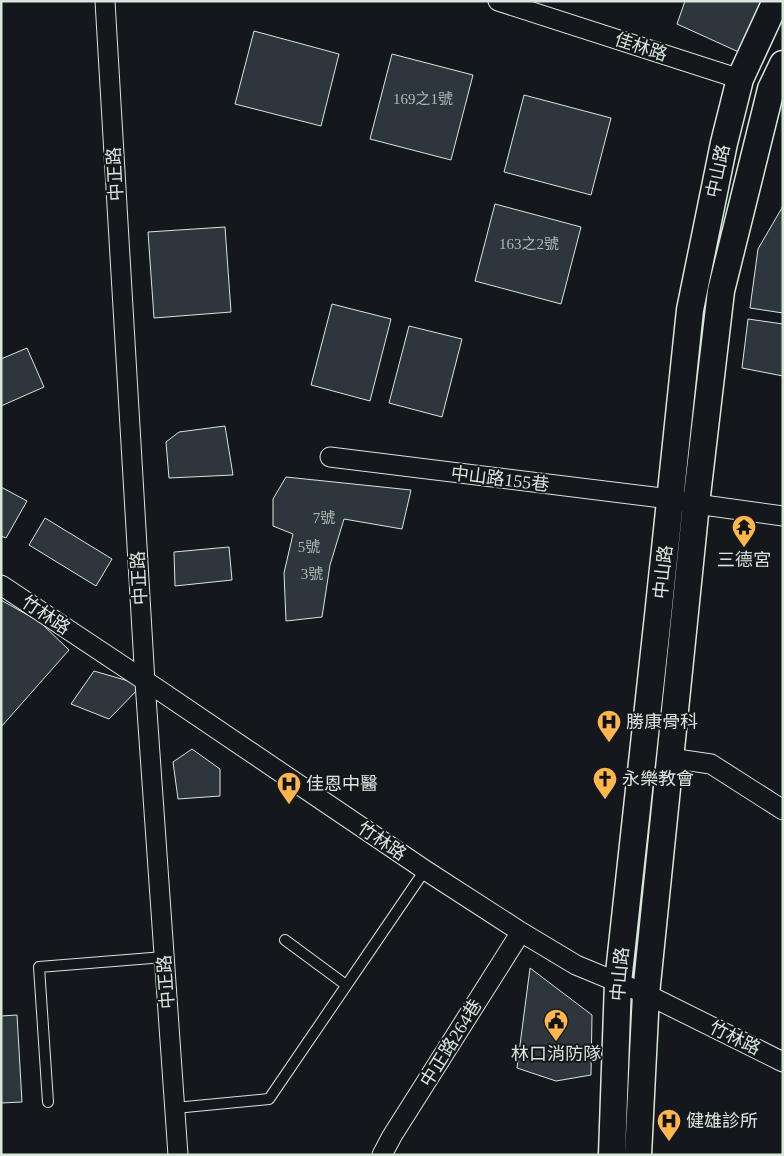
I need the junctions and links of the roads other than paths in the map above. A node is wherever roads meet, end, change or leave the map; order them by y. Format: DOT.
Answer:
graph roads {
  1 [pos="105,1"];
  2 [pos="498,1"];
  3 [pos="776,1"];
  4 [pos="783,64"];
  5 [pos="740,79"];
  6 [pos="777,91"];
  7 [pos="330,457"];
  8 [pos="670,499"];
  9 [pos="696,504"];
  10 [pos="783,516"];
  11 [pos="1,586"];
  12 [pos="145,682"];
  13 [pos="670,758"];
  14 [pos="783,810"];
  15 [pos="425,870"];
  16 [pos="521,932"];
  17 [pos="285,940"];
  18 [pos="164,957"];
  19 [pos="618,982"];
  20 [pos="346,985"];
  21 [pos="646,994"];
  22 [pos="783,1062"];
  23 [pos="48,1102"];
  24 [pos="175,1108"];
  25 [pos="178,1155"];
  26 [pos="382,1155"];
  27 [pos="612,1155"];
  28 [pos="638,1155"];
  1 -- 12 [label="street, 中正路"];
  2 -- 5 [label="street, 佳林路"];
  3 -- 5 [label="main road, 中山路"];
  4 -- 6 [label="main road, 中山路"];
  5 -- 6 [label="main road, 佳林路"];
  5 -- 8 [label="main road, 中山路"];
  6 -- 9 [label="main road, 中山路"];
  7 -- 8 [label="street, 中山路155巷"];
  8 -- 9 [label="street, 中山路155巷"];
  8 -- 19 [label="main road, 中山路"];
  9 -- 10 [label="street, 中山路155巷"];
  9 -- 13 [label="main road, 中山路"];
  11 -- 12 [label="street, 竹林路"];
  12 -- 15 [label="street, 竹林路"];
  12 -- 18 [label="street, 中正路"];
  13 -- 14 [label="street"];
  13 -- 21 [label="main road, 中山路"];
  15 -- 16 [label="street, 竹林路"];
  15 -- 20 [label="lane"];
  16 -- 19 [label="street, 竹林路"];
  16 -- 26 [label="street, 中正路264巷"];
  17 -- 20 [label="lane"];
  18 -- 23 [label="lane"];
  18 -- 24 [label="street, 中正路"];
  19 -- 21 [label="street, 竹林路"];
  19 -- 27 [label="main road, 中山路"];
  20 -- 24 [label="lane"];
  21 -- 22 [label="street, 竹林路"];
  21 -- 28 [label="main road, 中山路"];
  24 -- 25 [label="street, 中正路"];
}
